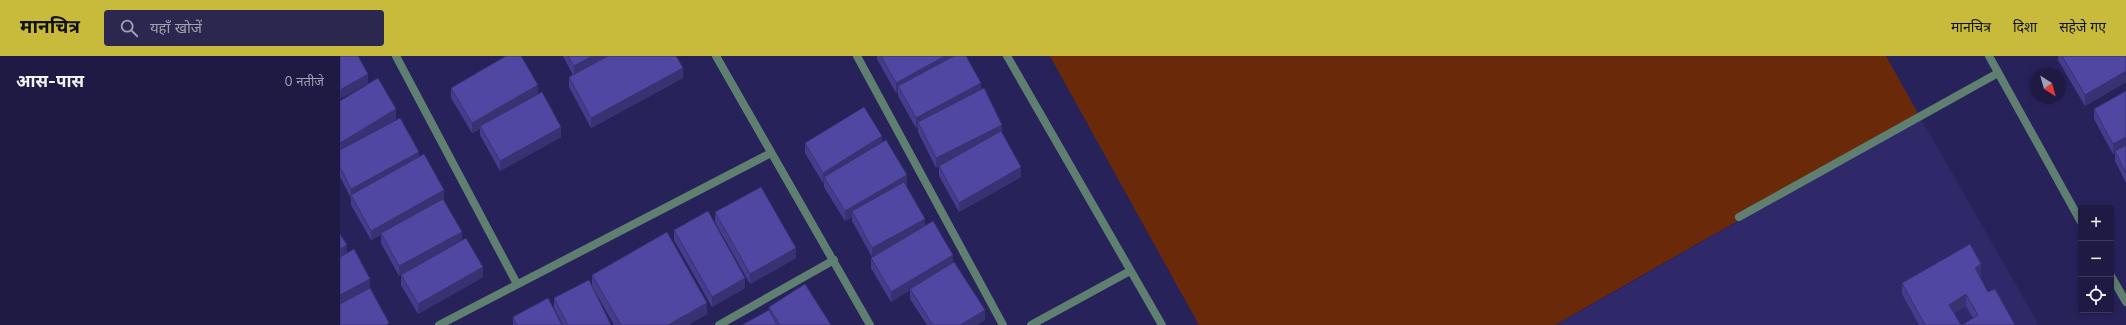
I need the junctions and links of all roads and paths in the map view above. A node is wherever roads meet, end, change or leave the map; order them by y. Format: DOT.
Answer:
graph roads {
  1 [pos="396,56"];
  2 [pos="716,56"];
  3 [pos="856,56"];
  4 [pos="1007,56"];
  5 [pos="1989,56"];
  6 [pos="1998,73"];
  7 [pos="771,153"];
  8 [pos="1739,217"];
  9 [pos="2078,217"];
  10 [pos="834,260"];
  11 [pos="1130,271"];
  12 [pos="2112,277"];
  13 [pos="517,284"];
  14 [pos="2126,302"];
  15 [pos="439,325"];
  16 [pos="719,325"];
  17 [pos="870,325"];
  18 [pos="1003,325"];
  19 [pos="1031,325"];
  20 [pos="1162,325"];
  1 -- 13 [label="street"];
  2 -- 7 [label="street"];
  3 -- 18 [label="street"];
  4 -- 11 [label="street"];
  5 -- 6 [label="street"];
  6 -- 8 [label="street"];
  6 -- 9 [label="street"];
  7 -- 10 [label="street"];
  7 -- 13 [label="street"];
  10 -- 16 [label="street"];
  10 -- 17 [label="street"];
  11 -- 19 [label="street"];
  11 -- 20 [label="street"];
  12 -- 14 [label="street"];
  13 -- 15 [label="street"];
}
